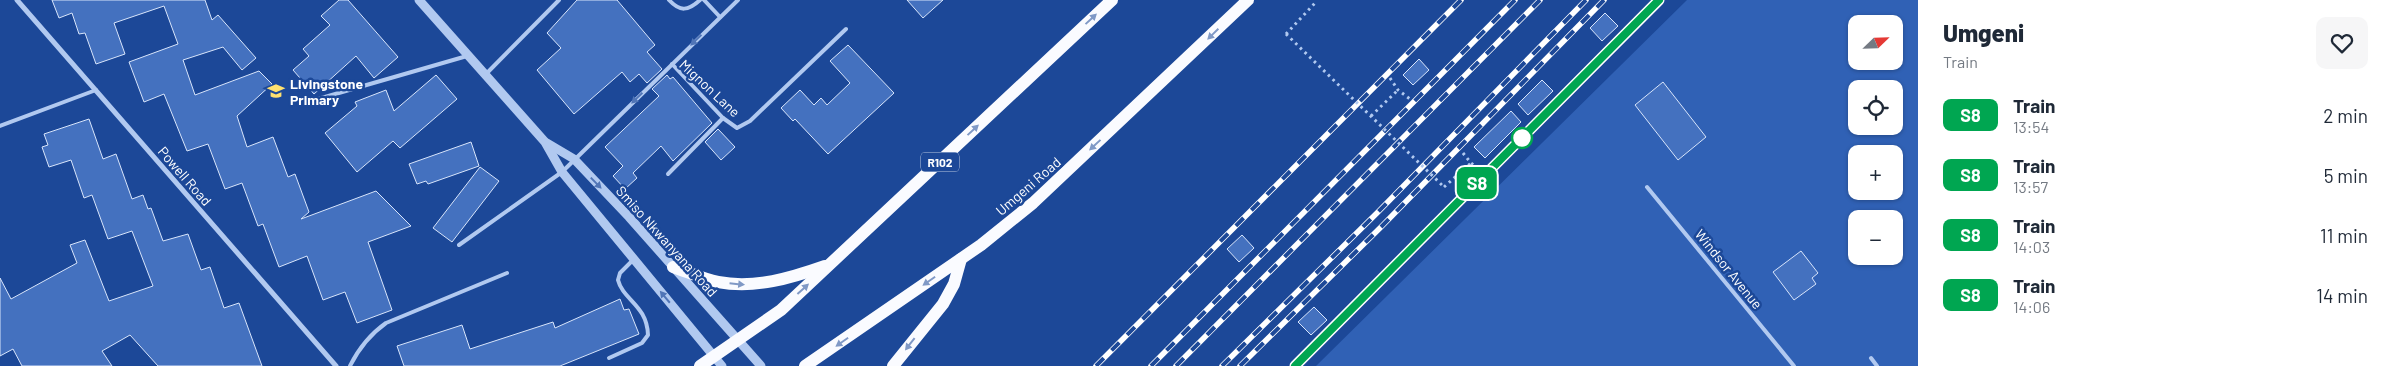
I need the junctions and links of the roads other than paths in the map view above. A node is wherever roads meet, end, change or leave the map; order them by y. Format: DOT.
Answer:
graph roads {
  1 [pos="17,0"];
  2 [pos="419,0"];
  3 [pos="559,0"];
  4 [pos="669,0"];
  5 [pos="700,0"];
  6 [pos="704,0"];
  7 [pos="738,0"];
  8 [pos="1112,0"];
  9 [pos="1248,0"];
  10 [pos="720,17"];
  11 [pos="846,29"];
  12 [pos="469,56"];
  13 [pos="672,64"];
  14 [pos="486,74"];
  15 [pos="96,90"];
  16 [pos="318,99"];
  17 [pos="723,118"];
  18 [pos="0,126"];
  19 [pos="545,142"];
  20 [pos="574,159"];
  21 [pos="562,172"];
  22 [pos="668,174"];
  23 [pos="1647,187"];
  24 [pos="458,244"];
  25 [pos="634,259"];
  26 [pos="961,259"];
  27 [pos="832,264"];
  28 [pos="673,268"];
  29 [pos="507,273"];
  30 [pos="738,341"];
  31 [pos="609,358"];
  32 [pos="1871,358"];
  33 [pos="719,362"];
  34 [pos="336,366"];
  35 [pos="350,366"];
  36 [pos="700,366"];
  37 [pos="761,366"];
  38 [pos="805,366"];
  39 [pos="893,366"];
  40 [pos="1794,366"];
  41 [pos="1877,366"];
  1 -- 15 [label="street, Powell Road"];
  2 -- 12 [label="street, Smiso Nkwanyana Road"];
  3 -- 14 [label="lane"];
  4 -- 5 [label="lane"];
  6 -- 10 [label="lane"];
  7 -- 10 [label="lane"];
  27 -- 8 [label="main road, R102, one-way"];
  9 -- 26 [label="main road, Umgeni Road, one-way"];
  10 -- 13 [label="lane, one-way"];
  11 -- 17 [label="lane, Mignon Lane"];
  12 -- 14 [label="street, Smiso Nkwanyana Road"];
  12 -- 16 [label="lane"];
  13 -- 17 [label="lane, Mignon Lane"];
  13 -- 20 [label="lane, Mignon Lane, one-way"];
  14 -- 19 [label="street, Smiso Nkwanyana Road"];
  15 -- 18 [label="lane"];
  15 -- 34 [label="street, Powell Road"];
  17 -- 22 [label="lane"];
  19 -- 20 [label="street, Smiso Nkwanyana Road"];
  19 -- 21 [label="street, Smiso Nkwanyana Road"];
  20 -- 21 [label="lane, Mignon Lane"];
  20 -- 28 [label="street, Smiso Nkwanyana Road, one-way"];
  21 -- 24 [label="lane, Mignon Lane"];
  21 -- 25 [label="street, Smiso Nkwanyana Road"];
  23 -- 40 [label="lane, Windsor Avenue"];
  25 -- 31 [label="lane"];
  33 -- 25 [label="street, Smiso Nkwanyana Road, one-way"];
  26 -- 38 [label="main road, Umgeni Road, one-way"];
  26 -- 39 [label="main road, one-way"];
  28 -- 27 [label="main road, one-way"];
  30 -- 27 [label="main road, R102, one-way"];
  28 -- 30 [label="street, Smiso Nkwanyana Road"];
  29 -- 35 [label="lane"];
  30 -- 33 [label="main road, R102"];
  30 -- 37 [label="street, Smiso Nkwanyana Road"];
  32 -- 41 [label="lane"];
  33 -- 36 [label="main road, R102"];
}
